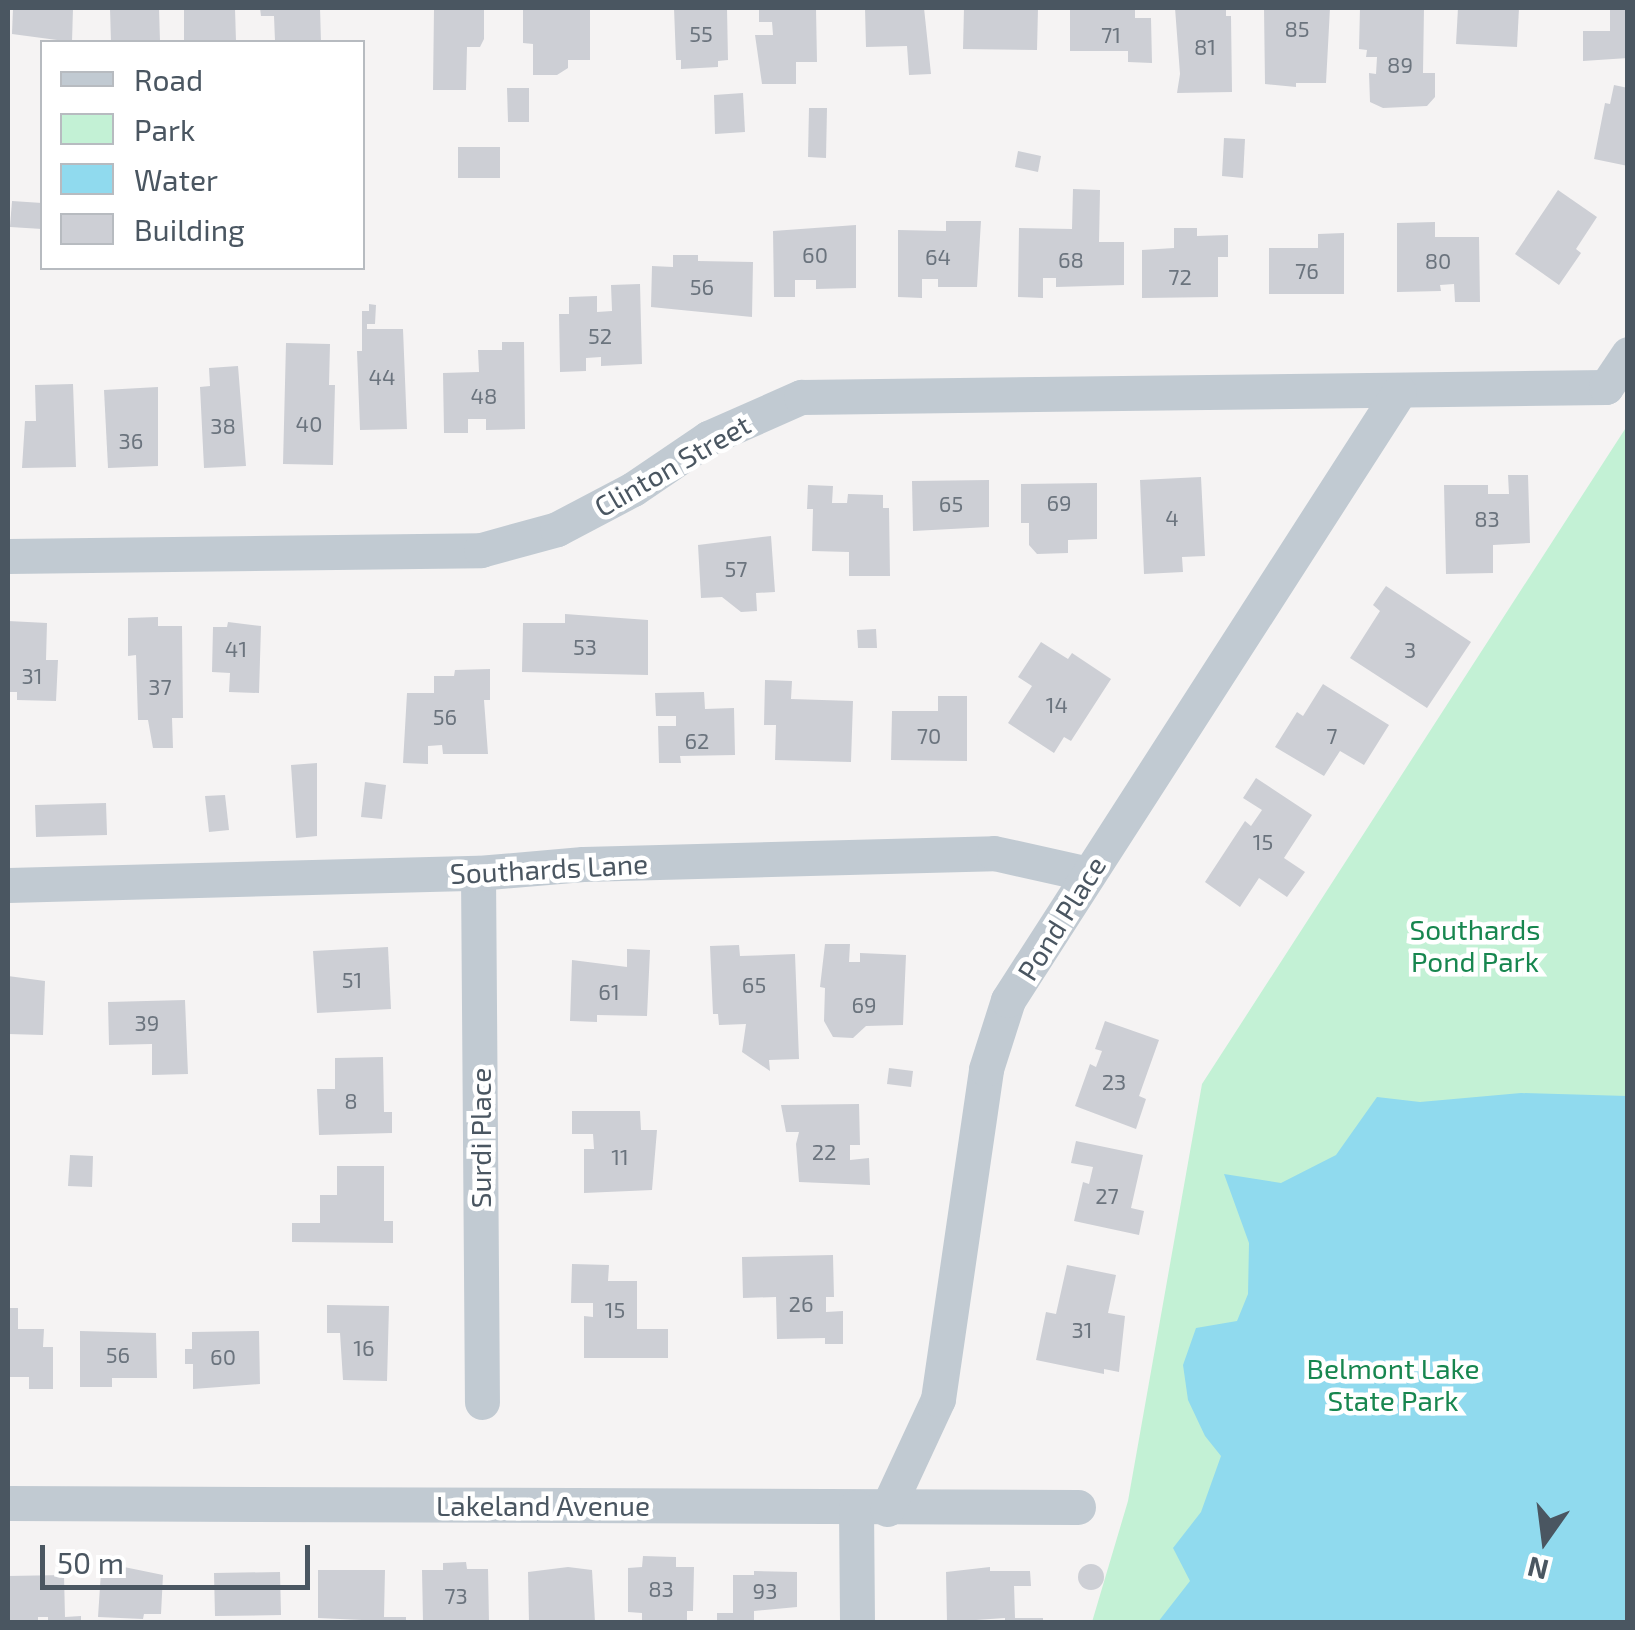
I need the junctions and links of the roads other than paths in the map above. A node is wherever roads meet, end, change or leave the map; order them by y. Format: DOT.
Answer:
graph roads {
  1 [pos="1628,354"];
  2 [pos="1399,392"];
  3 [pos="8,556"];
  4 [pos="478,873"];
  5 [pos="1088,874"];
  6 [pos="8,884"];
  7 [pos="482,1402"];
  8 [pos="8,1504"];
  9 [pos="1078,1507"];
  10 [pos="871,1508"];
  11 [pos="857,1622"];
  1 -- 2 [label="street, Clinton Street"];
  2 -- 3 [label="street, Clinton Street"];
  2 -- 5 [label="street, Pond Place"];
  4 -- 5 [label="street, Southards Lane"];
  4 -- 6 [label="street, Southards Lane"];
  4 -- 7 [label="street, Surdi Place"];
  5 -- 10 [label="street, Pond Place"];
  8 -- 10 [label="street, Lakeland Avenue"];
  9 -- 10 [label="street, Lakeland Avenue"];
  10 -- 11 [label="street, Pond Place"];
}
